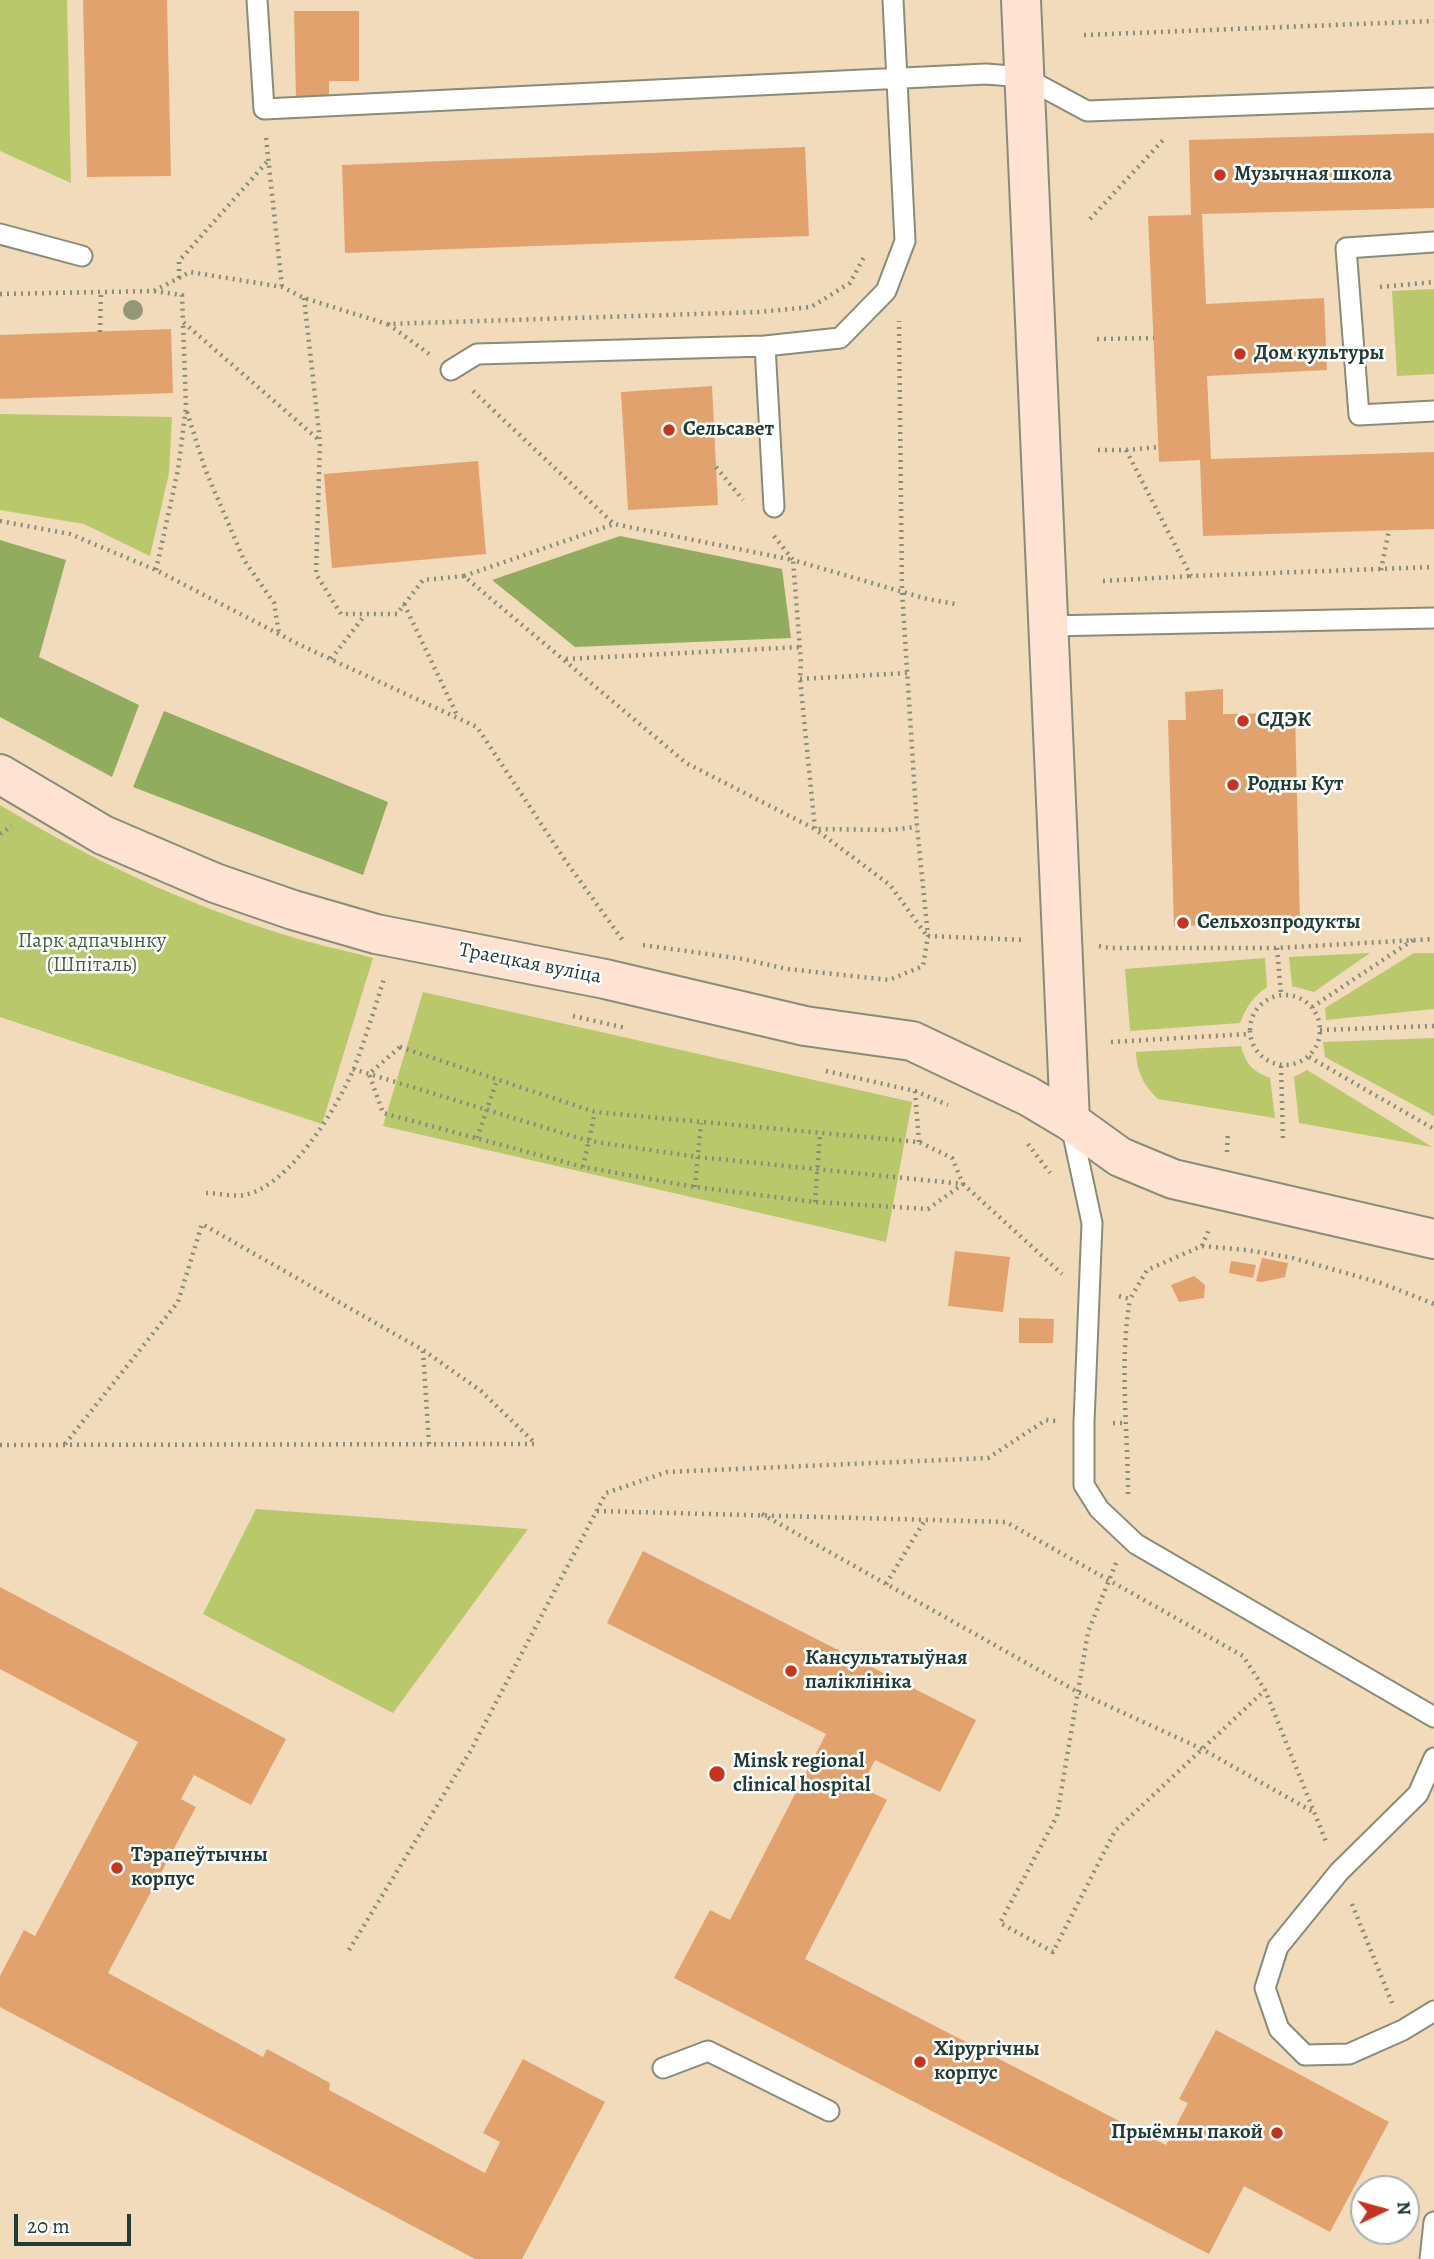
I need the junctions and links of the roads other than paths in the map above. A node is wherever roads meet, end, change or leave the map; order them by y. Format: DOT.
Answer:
graph roads {
  1 [pos="257,0"];
  2 [pos="893,0"];
  3 [pos="1021,0"];
  4 [pos="1024,77"];
  5 [pos="898,79"];
  6 [pos="1434,98"];
  7 [pos="0,234"];
  8 [pos="1434,242"];
  9 [pos="82,256"];
  10 [pos="765,346"];
  11 [pos="452,370"];
  12 [pos="1434,411"];
  13 [pos="774,507"];
  14 [pos="1434,618"];
  15 [pos="1048,626"];
  16 [pos="0,774"];
  17 [pos="1070,1121"];
  18 [pos="1434,1239"];
  19 [pos="1434,1717"];
  20 [pos="1434,1758"];
  21 [pos="1434,2011"];
  22 [pos="663,2068"];
  23 [pos="829,2111"];
  24 [pos="1434,2222"];
  25 [pos="1430,2259"];
  1 -- 5 [label="lane"];
  2 -- 5 [label="lane"];
  3 -- 4 [label="street"];
  4 -- 5 [label="lane"];
  4 -- 6 [label="lane"];
  4 -- 15 [label="street"];
  5 -- 10 [label="lane"];
  7 -- 9 [label="lane"];
  8 -- 12 [label="lane"];
  10 -- 11 [label="lane"];
  10 -- 13 [label="lane"];
  14 -- 15 [label="lane"];
  15 -- 17 [label="street"];
  16 -- 17 [label="street, Траецкая вуліца"];
  17 -- 18 [label="street, Траецкая вуліца"];
  17 -- 19 [label="lane"];
  20 -- 21 [label="lane"];
  22 -- 23 [label="lane"];
  24 -- 25 [label="lane"];
}
